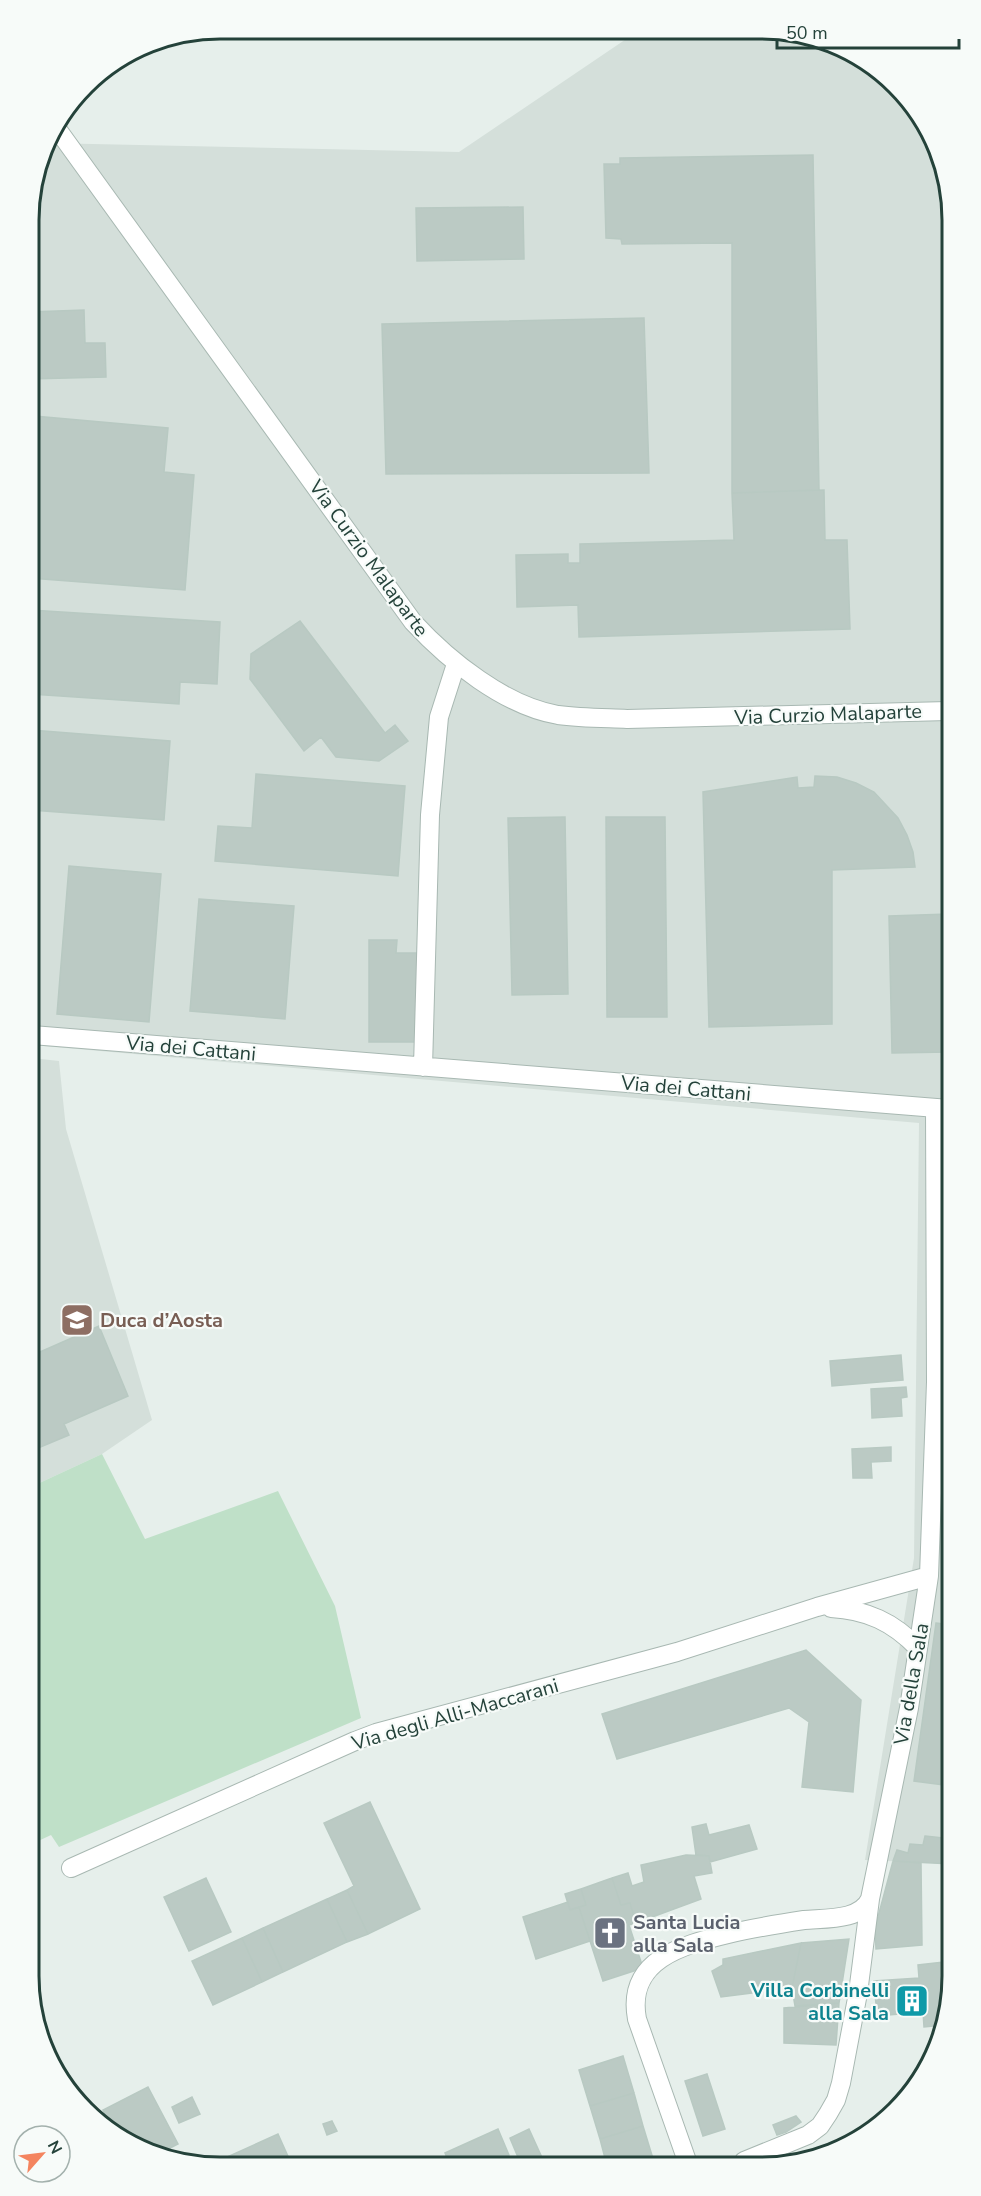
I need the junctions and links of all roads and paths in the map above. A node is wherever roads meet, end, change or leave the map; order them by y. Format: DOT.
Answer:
graph roads {
  1 [pos="61,134"];
  2 [pos="456,664"];
  3 [pos="942,711"];
  4 [pos="39,1036"];
  5 [pos="423,1067"];
  6 [pos="942,1108"];
  7 [pos="929,1576"];
  8 [pos="818,1607"];
  9 [pos="918,1648"];
  10 [pos="71,1868"];
  11 [pos="870,1899"];
  12 [pos="850,1914"];
  13 [pos="866,1935"];
  14 [pos="685,2157"];
  15 [pos="754,2157"];
  1 -- 2 [label="street, Via Curzio Malaparte"];
  2 -- 3 [label="street, Via Curzio Malaparte"];
  2 -- 5 [label="street"];
  4 -- 5 [label="street, Via dei Cattani"];
  5 -- 6 [label="street, Via dei Cattani"];
  6 -- 7 [label="street, Via della Sala"];
  7 -- 8 [label="street, Via degli Alli-Maccarani"];
  7 -- 9 [label="street, Via della Sala"];
  8 -- 9 [label="street, Via degli Alli-Maccarani"];
  8 -- 10 [label="street, Via degli Alli-Maccarani"];
  9 -- 11 [label="street, Via della Sala"];
  11 -- 12 [label="street"];
  11 -- 13 [label="street, Via della Sala"];
  12 -- 13 [label="street"];
  12 -- 14 [label="street"];
  13 -- 15 [label="street, Via della Sala"];
}
